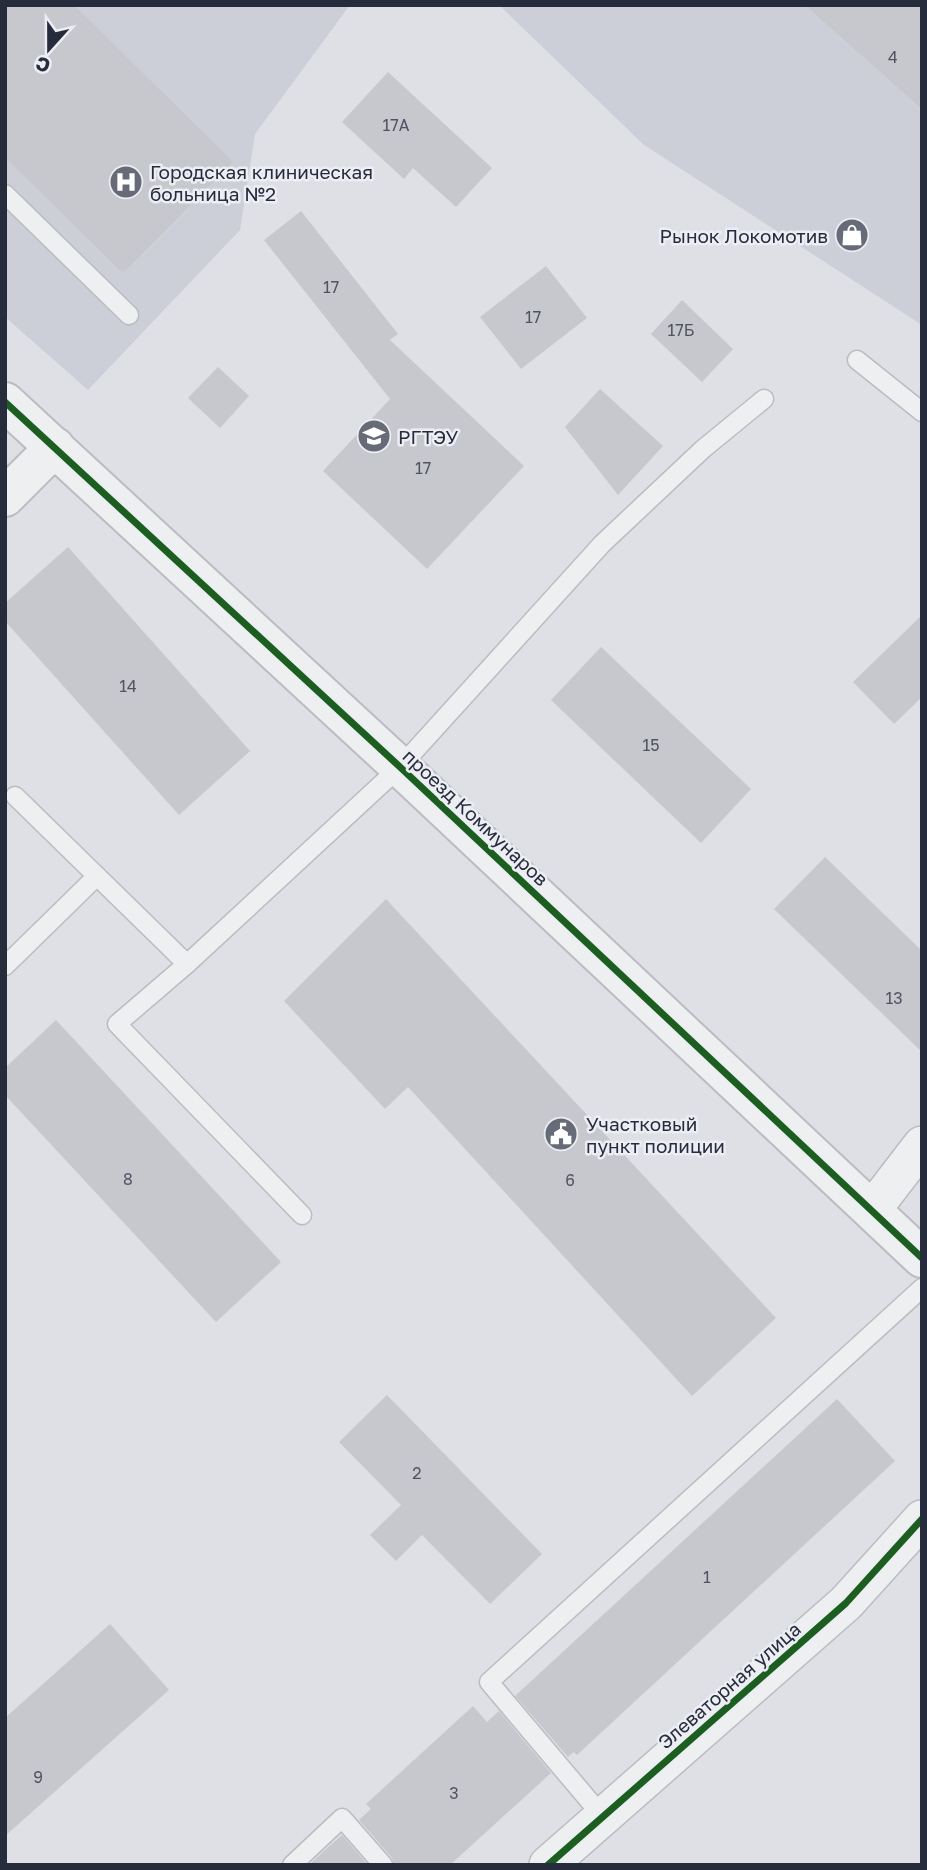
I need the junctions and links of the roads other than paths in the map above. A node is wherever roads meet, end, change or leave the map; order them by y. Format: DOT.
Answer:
graph roads {
  1 [pos="5,194"];
  2 [pos="129,315"];
  3 [pos="857,360"];
  4 [pos="764,399"];
  5 [pos="5,402"];
  6 [pos="922,412"];
  7 [pos="55,447"];
  8 [pos="5,496"];
  9 [pos="400,767"];
  10 [pos="15,796"];
  11 [pos="97,876"];
  12 [pos="187,964"];
  13 [pos="5,966"];
  14 [pos="922,1145"];
  15 [pos="872,1210"];
  16 [pos="302,1215"];
  17 [pos="922,1258"];
  18 [pos="922,1288"];
  19 [pos="922,1519"];
  20 [pos="603,1816"];
  21 [pos="292,1865"];
  22 [pos="383,1865"];
  23 [pos="548,1865"];
  1 -- 2 [label="lane"];
  3 -- 6 [label="lane"];
  4 -- 9 [label="lane"];
  5 -- 7 [label="street, проезд Коммунаров"];
  7 -- 8 [label="street"];
  7 -- 9 [label="street, проезд Коммунаров"];
  9 -- 12 [label="lane"];
  9 -- 15 [label="street, проезд Коммунаров"];
  10 -- 11 [label="lane"];
  11 -- 12 [label="lane"];
  11 -- 13 [label="lane"];
  12 -- 16 [label="lane"];
  14 -- 15 [label="street"];
  15 -- 17 [label="street, проезд Коммунаров"];
  18 -- 20 [label="lane"];
  19 -- 20 [label="street, Элеваторная улица"];
  20 -- 23 [label="street, Элеваторная улица"];
  21 -- 22 [label="lane"];
}
